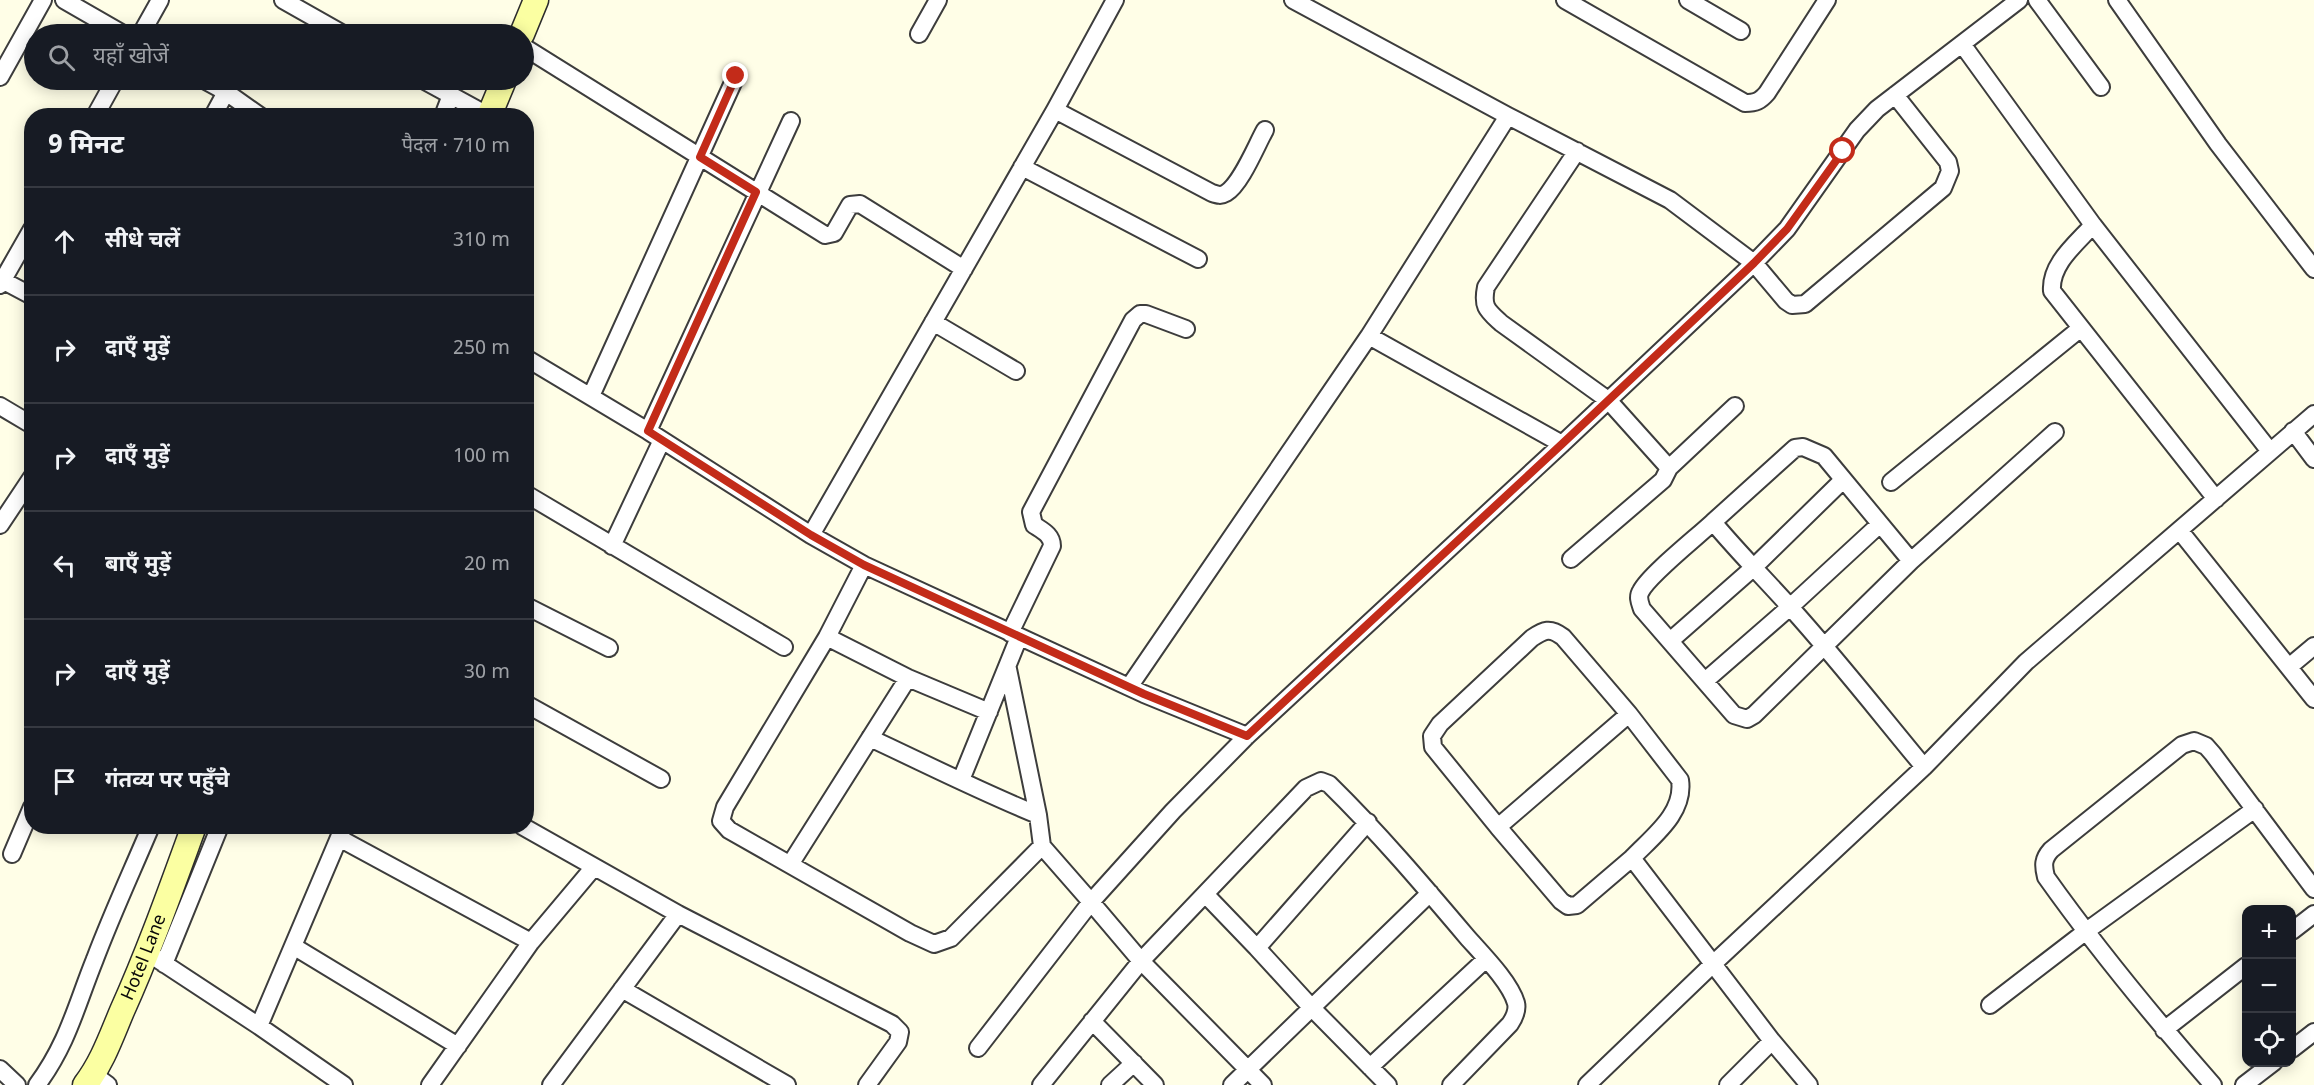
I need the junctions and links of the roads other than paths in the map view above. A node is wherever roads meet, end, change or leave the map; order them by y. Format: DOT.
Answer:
graph roads {
  1 [pos="43,0"];
  2 [pos="64,0"];
  3 [pos="160,0"];
  4 [pos="283,0"];
  5 [pos="536,0"];
  6 [pos="938,0"];
  7 [pos="1115,0"];
  8 [pos="1293,0"];
  9 [pos="1565,0"];
  10 [pos="1688,0"];
  11 [pos="1827,0"];
  12 [pos="2019,0"];
  13 [pos="2037,0"];
  14 [pos="2117,0"];
  15 [pos="30,24"];
  16 [pos="106,24"];
  17 [pos="147,24"];
  18 [pos="325,24"];
  19 [pos="526,24"];
  20 [pos="1741,31"];
  21 [pos="24,34"];
  22 [pos="919,34"];
  23 [pos="1962,44"];
  24 [pos="534,53"];
  25 [pos="736,76"];
  26 [pos="0,77"];
  27 [pos="2100,87"];
  28 [pos="109,90"];
  29 [pos="222,90"];
  30 [pos="442,90"];
  31 [pos="493,90"];
  32 [pos="226,92"];
  33 [pos="1895,95"];
  34 [pos="474,107"];
  35 [pos="99,108"];
  36 [pos="217,108"];
  37 [pos="249,108"];
  38 [pos="1055,110"];
  39 [pos="1508,116"];
  40 [pos="790,121"];
  41 [pos="1265,130"];
  42 [pos="1576,151"];
  43 [pos="700,157"];
  44 [pos="1022,167"];
  45 [pos="756,192"];
  46 [pos="2093,225"];
  47 [pos="24,242"];
  48 [pos="1198,259"];
  49 [pos="1754,263"];
  50 [pos="964,269"];
  51 [pos="2314,269"];
  52 [pos="1,281"];
  53 [pos="24,292"];
  54 [pos="933,322"];
  55 [pos="1186,328"];
  56 [pos="2081,328"];
  57 [pos="1369,336"];
  58 [pos="534,363"];
  59 [pos="1016,371"];
  60 [pos="591,396"];
  61 [pos="1608,400"];
  62 [pos="0,406"];
  63 [pos="1735,406"];
  64 [pos="2314,414"];
  65 [pos="24,420"];
  66 [pos="2293,431"];
  67 [pos="2055,432"];
  68 [pos="655,435"];
  69 [pos="1562,444"];
  70 [pos="2269,450"];
  71 [pos="2314,459"];
  72 [pos="1669,468"];
  73 [pos="1843,480"];
  74 [pos="1891,482"];
  75 [pos="24,489"];
  76 [pos="2216,499"];
  77 [pos="534,500"];
  78 [pos="1713,522"];
  79 [pos="1880,524"];
  80 [pos="0,525"];
  81 [pos="2180,531"];
  82 [pos="811,535"];
  83 [pos="612,546"];
  84 [pos="1571,559"];
  85 [pos="1911,561"];
  86 [pos="864,565"];
  87 [pos="1753,568"];
  88 [pos="1790,607"];
  89 [pos="534,610"];
  90 [pos="1014,635"];
  91 [pos="827,638"];
  92 [pos="1670,641"];
  93 [pos="1823,645"];
  94 [pos="2314,646"];
  95 [pos="784,647"];
  96 [pos="609,648"];
  97 [pos="2290,666"];
  98 [pos="1008,669"];
  99 [pos="908,678"];
  100 [pos="1705,681"];
  101 [pos="1129,687"];
  102 [pos="2314,699"];
  103 [pos="534,708"];
  104 [pos="989,712"];
  105 [pos="1629,714"];
  106 [pos="1247,736"];
  107 [pos="870,738"];
  108 [pos="1924,767"];
  109 [pos="660,779"];
  110 [pos="961,780"];
  111 [pos="2255,809"];
  112 [pos="1038,815"];
  113 [pos="1368,822"];
  114 [pos="24,826"];
  115 [pos="1498,827"];
  116 [pos="534,833"];
  117 [pos="148,834"];
  118 [pos="192,834"];
  119 [pos="215,834"];
  120 [pos="340,834"];
  121 [pos="344,834"];
  122 [pos="1042,846"];
  123 [pos="12,854"];
  124 [pos="1632,858"];
  125 [pos="791,863"];
  126 [pos="594,867"];
  127 [pos="2314,889"];
  128 [pos="1430,893"];
  129 [pos="1206,895"];
  130 [pos="1090,902"];
  131 [pos="678,914"];
  132 [pos="2314,914"];
  133 [pos="2296,928"];
  134 [pos="2085,932"];
  135 [pos="531,942"];
  136 [pos="292,946"];
  137 [pos="1257,948"];
  138 [pos="156,958"];
  139 [pos="1486,959"];
  140 [pos="1141,961"];
  141 [pos="1714,963"];
  142 [pos="2242,970"];
  143 [pos="622,989"];
  144 [pos="1990,1005"];
  145 [pos="1311,1007"];
  146 [pos="1092,1021"];
  147 [pos="259,1026"];
  148 [pos="2164,1030"];
  149 [pos="2314,1032"];
  150 [pos="1772,1041"];
  151 [pos="458,1046"];
  152 [pos="2296,1046"];
  153 [pos="978,1048"];
  154 [pos="1134,1063"];
  155 [pos="1370,1066"];
  156 [pos="2267,1067"];
  157 [pos="0,1069"];
  158 [pos="1249,1071"];
  159 [pos="95,1081"];
  160 [pos="17,1085"];
  161 [pos="37,1085"];
  162 [pos="344,1085"];
  163 [pos="430,1085"];
  164 [pos="551,1085"];
  165 [pos="787,1085"];
  166 [pos="867,1085"];
  167 [pos="1041,1085"];
  168 [pos="1110,1085"];
  169 [pos="1155,1085"];
  170 [pos="1232,1085"];
  171 [pos="1263,1085"];
  172 [pos="1388,1085"];
  173 [pos="1451,1085"];
  174 [pos="1587,1085"];
  175 [pos="1728,1085"];
  176 [pos="1809,1085"];
  177 [pos="2213,1085"];
  178 [pos="2244,1085"];
  1 -- 15 [label="street"];
  2 -- 16 [label="street"];
  3 -- 17 [label="street"];
  4 -- 18 [label="street"];
  5 -- 19 [label="street"];
  6 -- 22 [label="street"];
  7 -- 38 [label="street"];
  8 -- 39 [label="street"];
  9 -- 11 [label="street"];
  10 -- 20 [label="street"];
  12 -- 23 [label="street"];
  13 -- 27 [label="street"];
  14 -- 51 [label="street"];
  21 -- 26 [label="street"];
  23 -- 33 [label="street"];
  23 -- 46 [label="street"];
  24 -- 43 [label="street"];
  25 -- 43 [label="street"];
  28 -- 35 [label="street"];
  29 -- 32 [label="street"];
  30 -- 34 [label="street"];
  31 -- 34 [label="street"];
  32 -- 36 [label="street"];
  32 -- 37 [label="street"];
  33 -- 49 [label="street"];
  33 -- 49 [label="street"];
  38 -- 41 [label="street"];
  38 -- 44 [label="street"];
  39 -- 42 [label="street"];
  39 -- 57 [label="street"];
  40 -- 45 [label="street"];
  42 -- 49 [label="street"];
  42 -- 61 [label="street"];
  43 -- 45 [label="street"];
  43 -- 60 [label="street"];
  44 -- 48 [label="street"];
  44 -- 50 [label="street"];
  45 -- 50 [label="street"];
  45 -- 68 [label="street"];
  46 -- 56 [label="street"];
  46 -- 70 [label="street"];
  47 -- 52 [label="street"];
  49 -- 61 [label="street"];
  50 -- 54 [label="street"];
  52 -- 53 [label="street"];
  54 -- 59 [label="street"];
  54 -- 82 [label="street"];
  55 -- 90 [label="street"];
  56 -- 74 [label="street"];
  56 -- 76 [label="street"];
  57 -- 69 [label="street"];
  57 -- 101 [label="street"];
  58 -- 60 [label="street"];
  60 -- 68 [label="street"];
  61 -- 69 [label="street"];
  61 -- 72 [label="street"];
  62 -- 65 [label="street"];
  63 -- 72 [label="street"];
  64 -- 66 [label="street"];
  66 -- 70 [label="street"];
  66 -- 71 [label="street"];
  67 -- 85 [label="street"];
  68 -- 82 [label="street"];
  68 -- 83 [label="street"];
  69 -- 106 [label="street"];
  70 -- 76 [label="street"];
  72 -- 84 [label="street"];
  73 -- 78 [label="street"];
  73 -- 79 [label="street"];
  73 -- 87 [label="street"];
  75 -- 80 [label="street"];
  76 -- 81 [label="street"];
  77 -- 83 [label="street"];
  78 -- 87 [label="street"];
  78 -- 92 [label="street"];
  79 -- 85 [label="street"];
  79 -- 88 [label="street"];
  81 -- 97 [label="street"];
  81 -- 108 [label="street"];
  82 -- 86 [label="street"];
  83 -- 95 [label="street"];
  85 -- 93 [label="street"];
  86 -- 90 [label="street"];
  86 -- 91 [label="street"];
  87 -- 88 [label="street"];
  87 -- 92 [label="street"];
  88 -- 93 [label="street"];
  88 -- 100 [label="street"];
  89 -- 96 [label="street"];
  90 -- 98 [label="street"];
  90 -- 101 [label="street"];
  91 -- 99 [label="street"];
  91 -- 125 [label="street"];
  92 -- 100 [label="street"];
  93 -- 100 [label="street"];
  93 -- 108 [label="street"];
  94 -- 97 [label="street"];
  97 -- 102 [label="street"];
  98 -- 104 [label="street"];
  98 -- 112 [label="street"];
  99 -- 104 [label="street"];
  99 -- 107 [label="street"];
  101 -- 106 [label="street"];
  103 -- 109 [label="street"];
  104 -- 110 [label="street"];
  105 -- 115 [label="street"];
  105 -- 115 [label="street"];
  105 -- 124 [label="street"];
  106 -- 130 [label="street"];
  107 -- 110 [label="street"];
  107 -- 125 [label="street"];
  108 -- 141 [label="street"];
  110 -- 112 [label="street"];
  111 -- 127 [label="street"];
  111 -- 134 [label="street"];
  111 -- 134 [label="street"];
  112 -- 122 [label="street"];
  113 -- 128 [label="street"];
  113 -- 129 [label="street"];
  113 -- 137 [label="street"];
  114 -- 123 [label="street"];
  115 -- 124 [label="street"];
  116 -- 126 [label="street"];
  117 -- 161 [label="street"];
  118 -- 138 [label="street, Hotel Lane"];
  119 -- 138 [label="street"];
  120 -- 136 [label="street"];
  121 -- 135 [label="street"];
  122 -- 125 [label="street"];
  122 -- 130 [label="street"];
  124 -- 141 [label="street"];
  126 -- 131 [label="street"];
  126 -- 135 [label="street"];
  128 -- 139 [label="street"];
  128 -- 145 [label="street"];
  129 -- 137 [label="street"];
  129 -- 140 [label="street"];
  130 -- 140 [label="street"];
  130 -- 153 [label="street"];
  131 -- 143 [label="street"];
  131 -- 166 [label="street"];
  132 -- 133 [label="street"];
  134 -- 144 [label="street"];
  134 -- 148 [label="street"];
  135 -- 151 [label="street"];
  136 -- 147 [label="street"];
  136 -- 151 [label="street"];
  137 -- 145 [label="street"];
  138 -- 147 [label="street"];
  138 -- 159 [label="street, Hotel Lane"];
  139 -- 155 [label="street"];
  139 -- 173 [label="street"];
  140 -- 146 [label="street"];
  140 -- 158 [label="street"];
  141 -- 150 [label="street"];
  141 -- 174 [label="street"];
  142 -- 148 [label="street"];
  143 -- 164 [label="street"];
  143 -- 165 [label="street"];
  145 -- 155 [label="street"];
  145 -- 158 [label="street"];
  146 -- 154 [label="street"];
  146 -- 167 [label="street"];
  147 -- 162 [label="street"];
  148 -- 177 [label="street"];
  149 -- 152 [label="street"];
  150 -- 175 [label="street"];
  150 -- 176 [label="street"];
  151 -- 163 [label="street"];
  154 -- 168 [label="street"];
  154 -- 169 [label="street"];
  155 -- 172 [label="street"];
  156 -- 178 [label="street"];
  157 -- 160 [label="street"];
  158 -- 170 [label="street"];
  158 -- 171 [label="street"];
}
